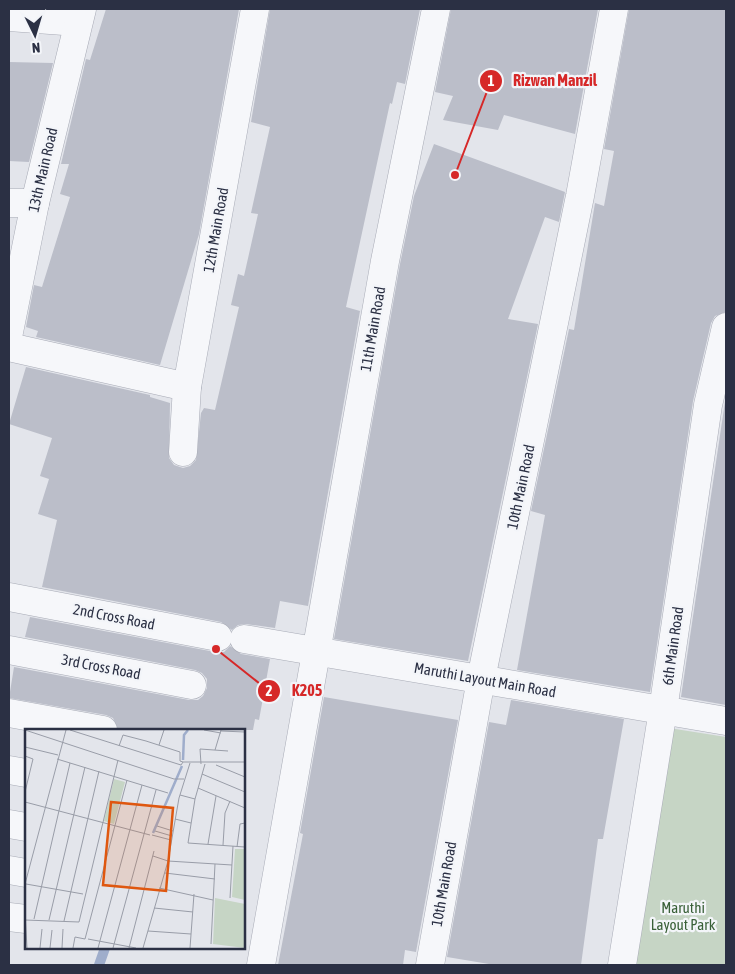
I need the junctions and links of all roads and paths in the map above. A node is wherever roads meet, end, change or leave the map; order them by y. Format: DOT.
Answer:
graph roads {
  1 [pos="255,9"];
  2 [pos="436,9"];
  3 [pos="614,9"];
  4 [pos="80,15"];
  5 [pos="9,17"];
  6 [pos="9,203"];
  7 [pos="35,203"];
  8 [pos="726,327"];
  9 [pos="9,332"];
  10 [pos="9,347"];
  11 [pos="187,387"];
  12 [pos="183,452"];
  13 [pos="9,597"];
  14 [pos="231,638"];
  15 [pos="9,650"];
  16 [pos="316,651"];
  17 [pos="481,679"];
  18 [pos="192,684"];
  19 [pos="663,710"];
  20 [pos="9,713"];
  21 [pos="726,721"];
  22 [pos="97,729"];
  23 [pos="9,770"];
  24 [pos="25,773"];
  25 [pos="9,824"];
  26 [pos="25,827"];
  27 [pos="9,870"];
  28 [pos="25,873"];
  29 [pos="9,917"];
  30 [pos="25,919"];
  31 [pos="261,965"];
  32 [pos="430,965"];
  33 [pos="622,965"];
  1 -- 11 [label="street, 12th Main Road"];
  2 -- 16 [label="street, 11th Main Road"];
  3 -- 17 [label="street, 10th Main Road"];
  4 -- 5 [label="street"];
  4 -- 7 [label="street, 13th Main Road"];
  6 -- 7 [label="street"];
  7 -- 9 [label="street, 13th Main Road"];
  8 -- 19 [label="street, 6th Main Road"];
  10 -- 11 [label="street"];
  11 -- 12 [label="street, 12th Main Road"];
  13 -- 14 [label="street, 2nd Cross Road"];
  14 -- 16 [label="street, Maruthi Layout Main Road"];
  15 -- 18 [label="street, 3rd Cross Road"];
  16 -- 17 [label="street, Maruthi Layout Main Road"];
  16 -- 31 [label="street, 11th Main Road"];
  17 -- 19 [label="street, Maruthi Layout Main Road"];
  17 -- 32 [label="street, 10th Main Road"];
  19 -- 21 [label="street, Maruthi Layout Main Road"];
  19 -- 33 [label="street, 6th Main Road"];
  20 -- 22 [label="street"];
  23 -- 24 [label="street"];
  25 -- 26 [label="street"];
  27 -- 28 [label="street"];
  29 -- 30 [label="street"];
}
